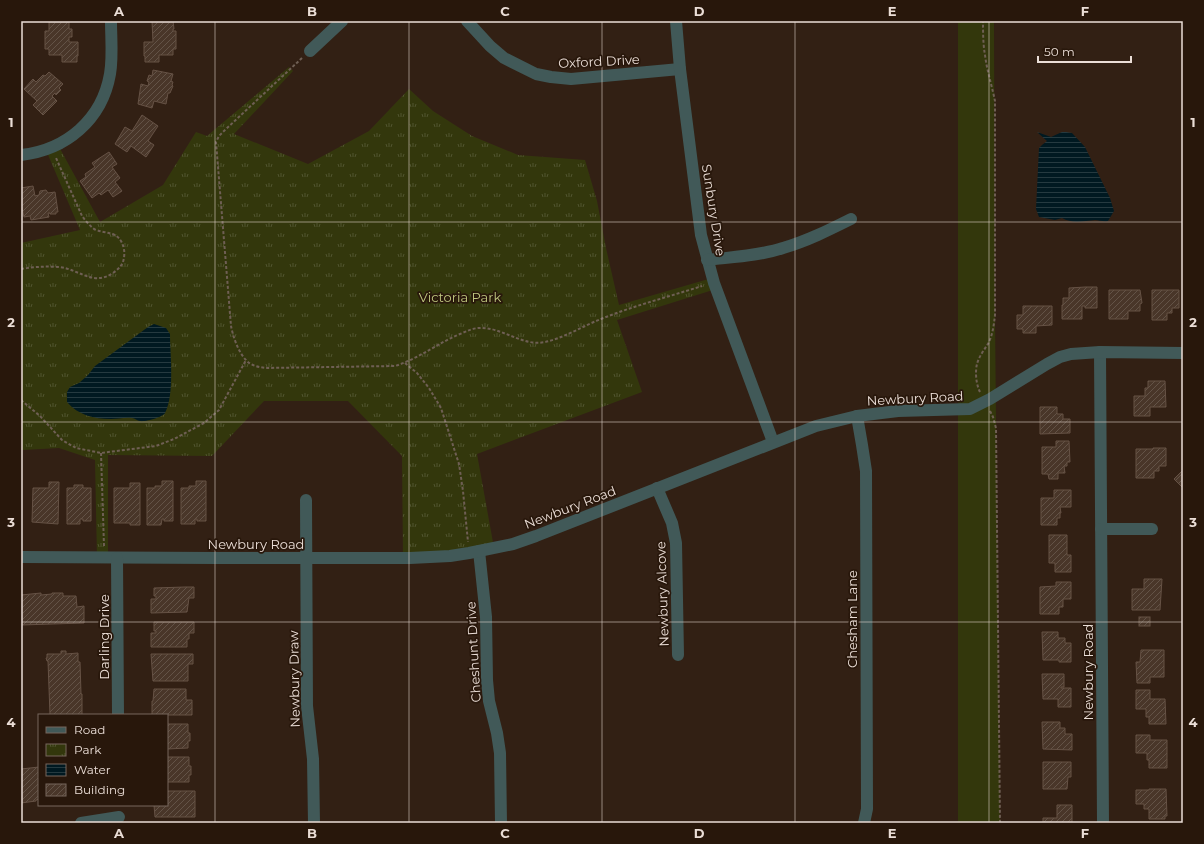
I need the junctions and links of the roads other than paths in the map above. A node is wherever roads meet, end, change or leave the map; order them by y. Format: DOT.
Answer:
graph roads {
  1 [pos="111,21"];
  2 [pos="342,21"];
  3 [pos="467,21"];
  4 [pos="676,21"];
  5 [pos="310,51"];
  6 [pos="680,69"];
  7 [pos="21,155"];
  8 [pos="851,219"];
  9 [pos="707,260"];
  10 [pos="1100,352"];
  11 [pos="1183,353"];
  12 [pos="857,416"];
  13 [pos="773,442"];
  14 [pos="657,488"];
  15 [pos="306,500"];
  16 [pos="1101,529"];
  17 [pos="1152,529"];
  18 [pos="474,552"];
  19 [pos="21,557"];
  20 [pos="117,558"];
  21 [pos="306,558"];
  22 [pos="678,655"];
  23 [pos="118,714"];
  24 [pos="119,815"];
  25 [pos="81,823"];
  26 [pos="314,823"];
  27 [pos="501,823"];
  28 [pos="864,823"];
  29 [pos="1104,823"];
  1 -- 7 [label="street"];
  2 -- 5 [label="street"];
  3 -- 6 [label="street, Oxford Drive"];
  4 -- 6 [label="street, Sunbury Drive"];
  6 -- 9 [label="street, Sunbury Drive"];
  8 -- 9 [label="street"];
  9 -- 13 [label="street, Sunbury Drive"];
  10 -- 11 [label="street, Newbury Road"];
  10 -- 12 [label="street, Newbury Road"];
  10 -- 16 [label="street, Newbury Road"];
  12 -- 13 [label="street, Newbury Road"];
  12 -- 28 [label="street, Chesham Lane"];
  13 -- 14 [label="street, Newbury Road"];
  14 -- 18 [label="street, Newbury Road"];
  14 -- 22 [label="street, Newbury Alcove"];
  15 -- 21 [label="street, Newbury Draw"];
  16 -- 17 [label="street"];
  16 -- 29 [label="street, Newbury Road"];
  18 -- 21 [label="street, Newbury Road"];
  18 -- 27 [label="street, Cheshunt Drive"];
  19 -- 20 [label="street, Newbury Road"];
  20 -- 21 [label="street, Newbury Road"];
  20 -- 23 [label="street, Darling Drive"];
  21 -- 26 [label="street, Newbury Draw"];
  24 -- 25 [label="street"];
}
